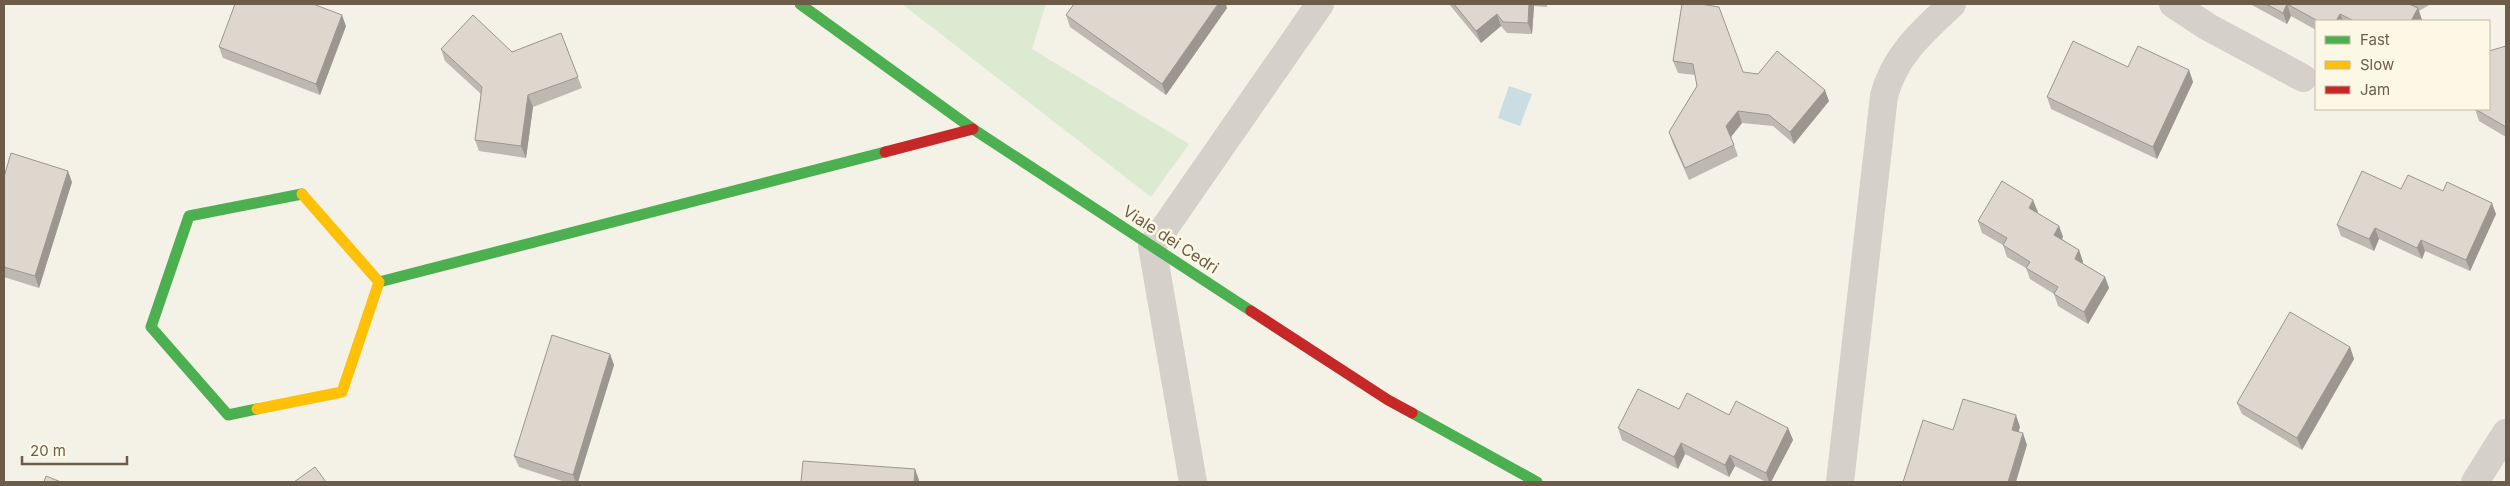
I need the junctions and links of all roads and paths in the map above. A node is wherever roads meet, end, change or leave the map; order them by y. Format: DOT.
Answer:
graph roads {
  1 [pos="800,4"];
  2 [pos="1320,4"];
  3 [pos="1952,4"];
  4 [pos="2172,4"];
  5 [pos="2303,78"];
  6 [pos="973,129"];
  7 [pos="1152,246"];
  8 [pos="379,282"];
  9 [pos="2506,434"];
  10 [pos="1193,482"];
  11 [pos="1537,482"];
  12 [pos="1840,482"];
  13 [pos="2476,482"];
  1 -- 6 [label="street, Viale dei Cedri"];
  2 -- 7 [label="street"];
  3 -- 12 [label="street"];
  4 -- 5 [label="street"];
  6 -- 7 [label="street, Viale dei Cedri"];
  6 -- 8 [label="street"];
  7 -- 10 [label="street"];
  7 -- 11 [label="street, Viale dei Cedri"];
  8 -- 8 [label="street"];
  9 -- 13 [label="street"];
}
